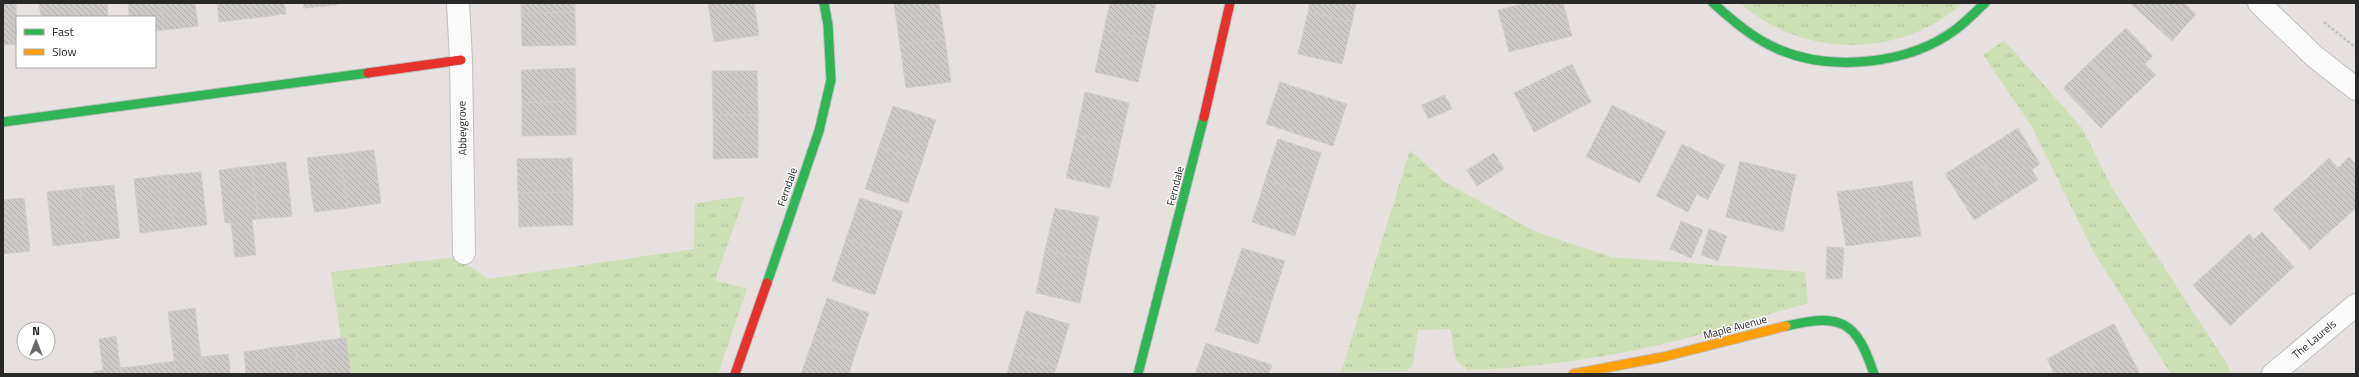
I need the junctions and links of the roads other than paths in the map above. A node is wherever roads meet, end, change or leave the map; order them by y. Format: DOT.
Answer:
graph roads {
  1 [pos="458,3"];
  2 [pos="824,3"];
  3 [pos="1230,3"];
  4 [pos="1713,3"];
  5 [pos="1985,3"];
  6 [pos="2259,3"];
  7 [pos="461,60"];
  8 [pos="2356,89"];
  9 [pos="3,122"];
  10 [pos="464,253"];
  11 [pos="2356,304"];
  12 [pos="735,374"];
  13 [pos="1138,374"];
  14 [pos="1573,374"];
  15 [pos="1874,374"];
  16 [pos="2273,374"];
  1 -- 7 [label="street, Abbeygrove"];
  2 -- 12 [label="street, Ferndale"];
  3 -- 13 [label="street, Ferndale"];
  4 -- 5 [label="street"];
  6 -- 8 [label="street"];
  7 -- 9 [label="street"];
  7 -- 10 [label="street, Abbeygrove"];
  11 -- 16 [label="street, The Laurels"];
  14 -- 15 [label="street, Maple Avenue"];
}
